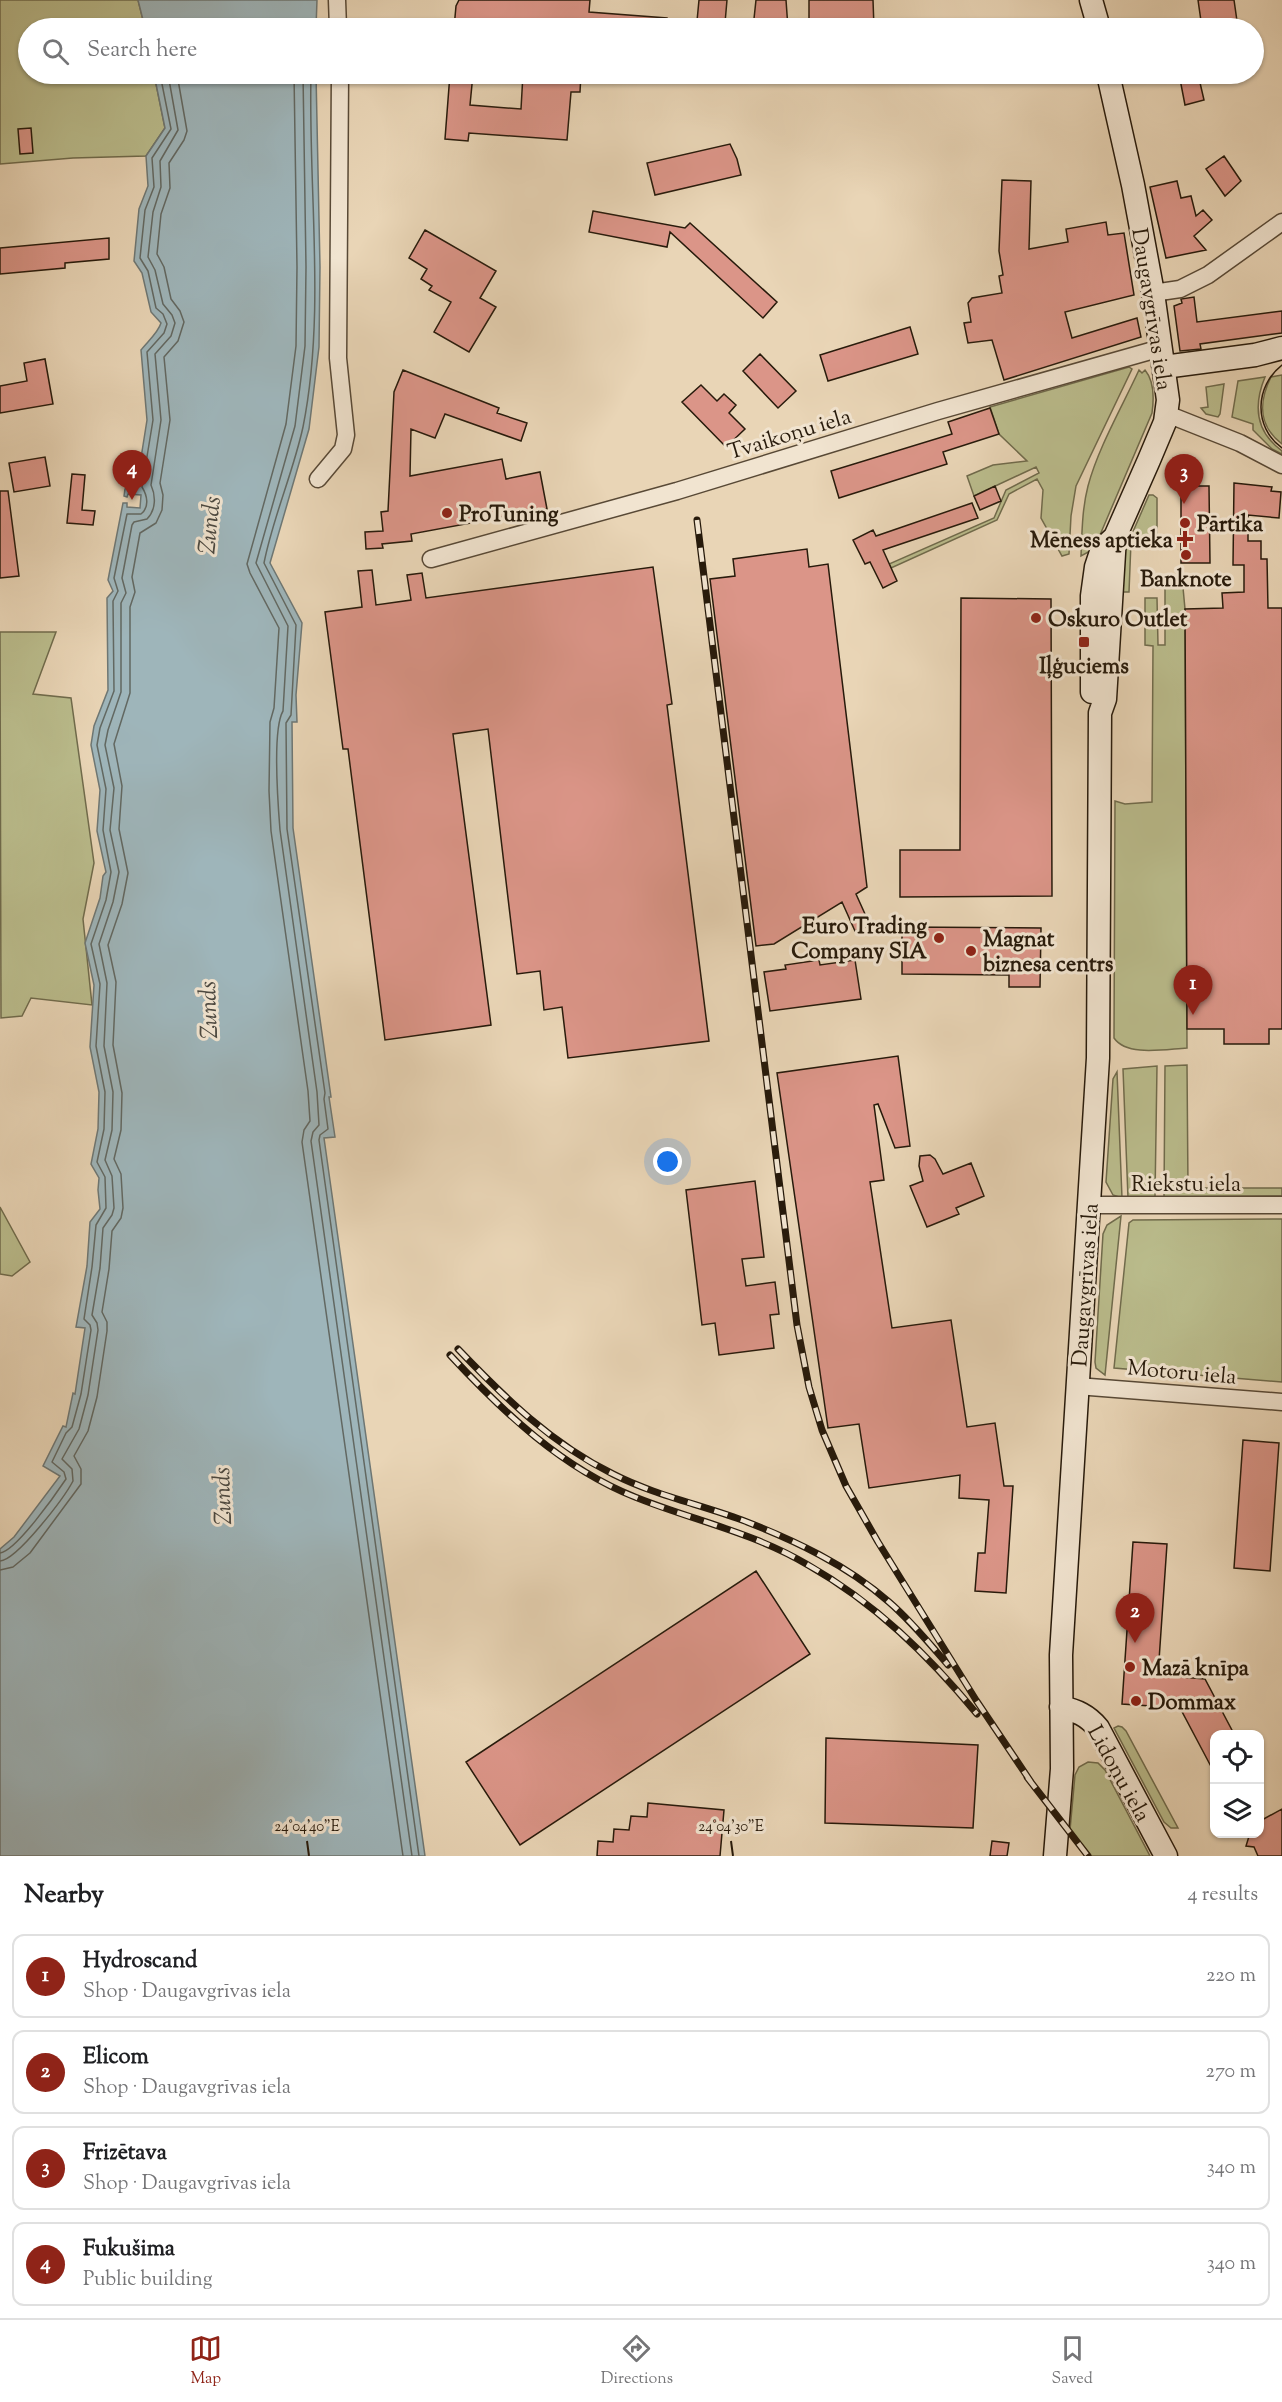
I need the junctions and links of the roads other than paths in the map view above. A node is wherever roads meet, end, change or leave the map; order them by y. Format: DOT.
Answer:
graph roads {
  1 [pos="337,0"];
  2 [pos="1091,0"];
  3 [pos="338,18"];
  4 [pos="1096,18"];
  5 [pos="340,84"];
  6 [pos="1110,84"];
  7 [pos="1282,222"];
  8 [pos="1153,293"];
  9 [pos="1282,348"];
  10 [pos="1162,358"];
  11 [pos="1167,414"];
  12 [pos="1282,465"];
  13 [pos="318,479"];
  14 [pos="431,559"];
  15 [pos="1089,1205"];
  16 [pos="1282,1205"];
  17 [pos="1077,1386"];
  18 [pos="1282,1402"];
  19 [pos="1061,1707"];
  20 [pos="1055,1856"];
  21 [pos="1166,1856"];
  1 -- 3 [label="street"];
  2 -- 4 [label="main road"];
  5 -- 13 [label="street"];
  6 -- 8 [label="main road, Daugavgrīvas iela"];
  7 -- 8 [label="street"];
  8 -- 10 [label="main road, Daugavgrīvas iela"];
  9 -- 10 [label="main road"];
  10 -- 11 [label="main road, Daugavgrīvas iela"];
  10 -- 14 [label="street, Tvaikoņu iela"];
  11 -- 12 [label="street"];
  11 -- 15 [label="main road, Daugavgrīvas iela"];
  15 -- 16 [label="street, Riekstu iela"];
  15 -- 17 [label="main road, Daugavgrīvas iela"];
  17 -- 18 [label="street, Motoru iela"];
  17 -- 19 [label="main road, Daugavgrīvas iela"];
  19 -- 20 [label="main road, Daugavgrīvas iela"];
  19 -- 21 [label="main road, Lidoņu iela"];
}
